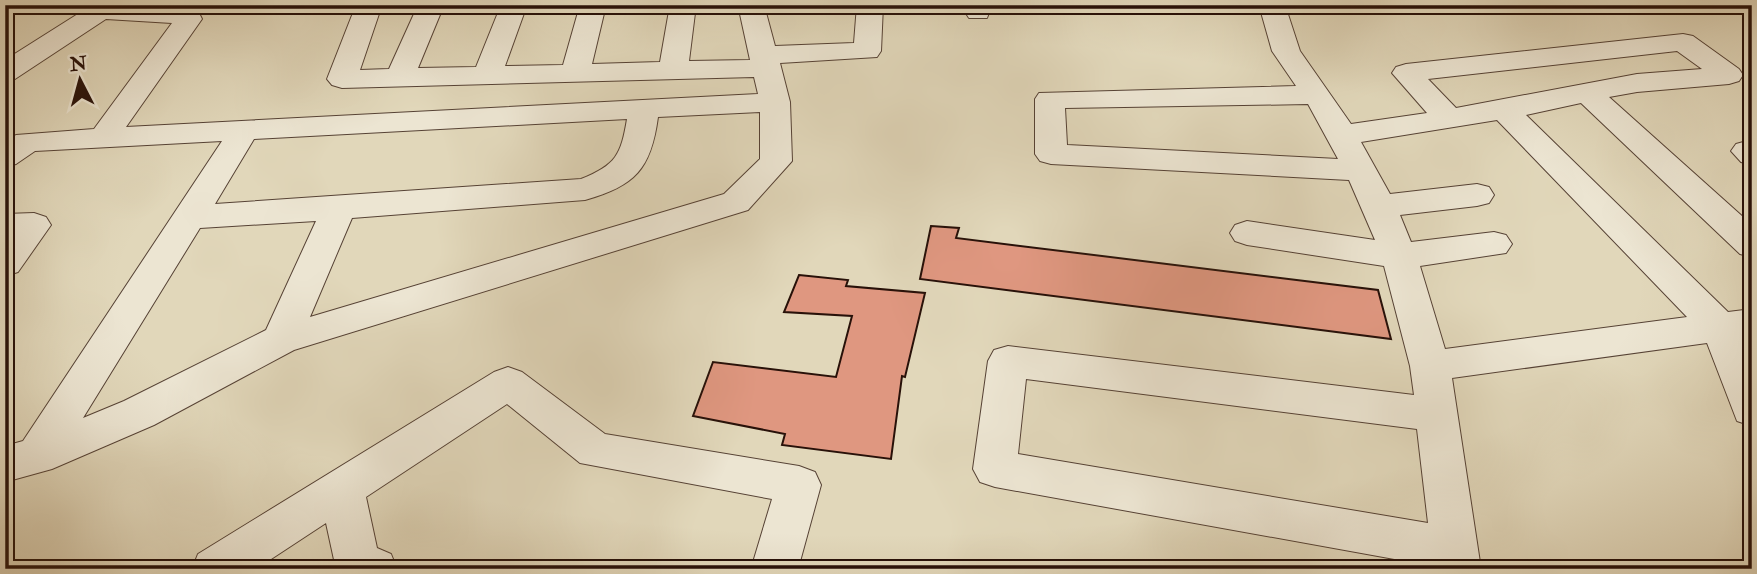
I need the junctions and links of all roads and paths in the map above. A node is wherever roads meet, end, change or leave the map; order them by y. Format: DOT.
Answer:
graph roads {
  1 [pos="369,5"];
  2 [pos="430,5"];
  3 [pos="514,5"];
  4 [pos="593,5"];
  5 [pos="683,5"];
  6 [pos="751,5"];
  7 [pos="870,5"];
  8 [pos="1272,5"];
  9 [pos="106,8"];
  10 [pos="1597,51"];
  11 [pos="5,72"];
  12 [pos="673,72"];
  13 [pos="575,73"];
  14 [pos="487,75"];
  15 [pos="769,75"];
  16 [pos="399,78"];
  17 [pos="1637,83"];
  18 [pos="1587,93"];
  19 [pos="1318,95"];
  20 [pos="644,110"];
  21 [pos="1504,110"];
  22 [pos="1449,118"];
  23 [pos="244,131"];
  24 [pos="1342,135"];
  25 [pos="103,138"];
  26 [pos="5,157"];
  27 [pos="1361,170"];
  28 [pos="1477,195"];
  29 [pos="1380,206"];
  30 [pos="339,208"];
  31 [pos="189,216"];
  32 [pos="5,226"];
  33 [pos="1247,233"];
  34 [pos="1494,244"];
  35 [pos="1752,245"];
  36 [pos="1398,256"];
  37 [pos="5,263"];
  38 [pos="1736,325"];
  39 [pos="281,340"];
  40 [pos="1430,366"];
  41 [pos="1752,409"];
  42 [pos="1437,415"];
  43 [pos="21,460"];
  44 [pos="342,489"];
  45 [pos="1456,559"];
  46 [pos="215,569"];
  47 [pos="374,569"];
  48 [pos="774,569"];
  1 -- 16 [label="street"];
  2 -- 16 [label="street"];
  3 -- 14 [label="street"];
  4 -- 13 [label="street"];
  5 -- 12 [label="street"];
  6 -- 15 [label="street"];
  7 -- 15 [label="street"];
  8 -- 19 [label="street"];
  9 -- 11 [label="street"];
  9 -- 25 [label="street"];
  10 -- 17 [label="street"];
  10 -- 17 [label="street"];
  10 -- 22 [label="street"];
  12 -- 13 [label="street"];
  12 -- 15 [label="street"];
  13 -- 14 [label="street"];
  14 -- 16 [label="street"];
  15 -- 20 [label="street"];
  15 -- 39 [label="street"];
  17 -- 18 [label="street"];
  18 -- 21 [label="street"];
  18 -- 35 [label="street"];
  19 -- 24 [label="street"];
  19 -- 27 [label="street"];
  20 -- 23 [label="street"];
  20 -- 30 [label="street"];
  21 -- 22 [label="street"];
  21 -- 38 [label="street"];
  22 -- 24 [label="street"];
  23 -- 25 [label="street"];
  23 -- 31 [label="street"];
  24 -- 27 [label="street"];
  25 -- 26 [label="street"];
  27 -- 29 [label="street"];
  28 -- 29 [label="street"];
  29 -- 36 [label="street"];
  30 -- 31 [label="street"];
  30 -- 39 [label="street"];
  31 -- 43 [label="street"];
  32 -- 37 [label="street"];
  33 -- 36 [label="street"];
  34 -- 36 [label="street"];
  36 -- 40 [label="street"];
  38 -- 40 [label="street"];
  38 -- 41 [label="street"];
  39 -- 43 [label="street"];
  40 -- 42 [label="street"];
  42 -- 45 [label="street"];
  42 -- 45 [label="street"];
  44 -- 46 [label="street"];
  44 -- 47 [label="street"];
  44 -- 48 [label="street"];
}
